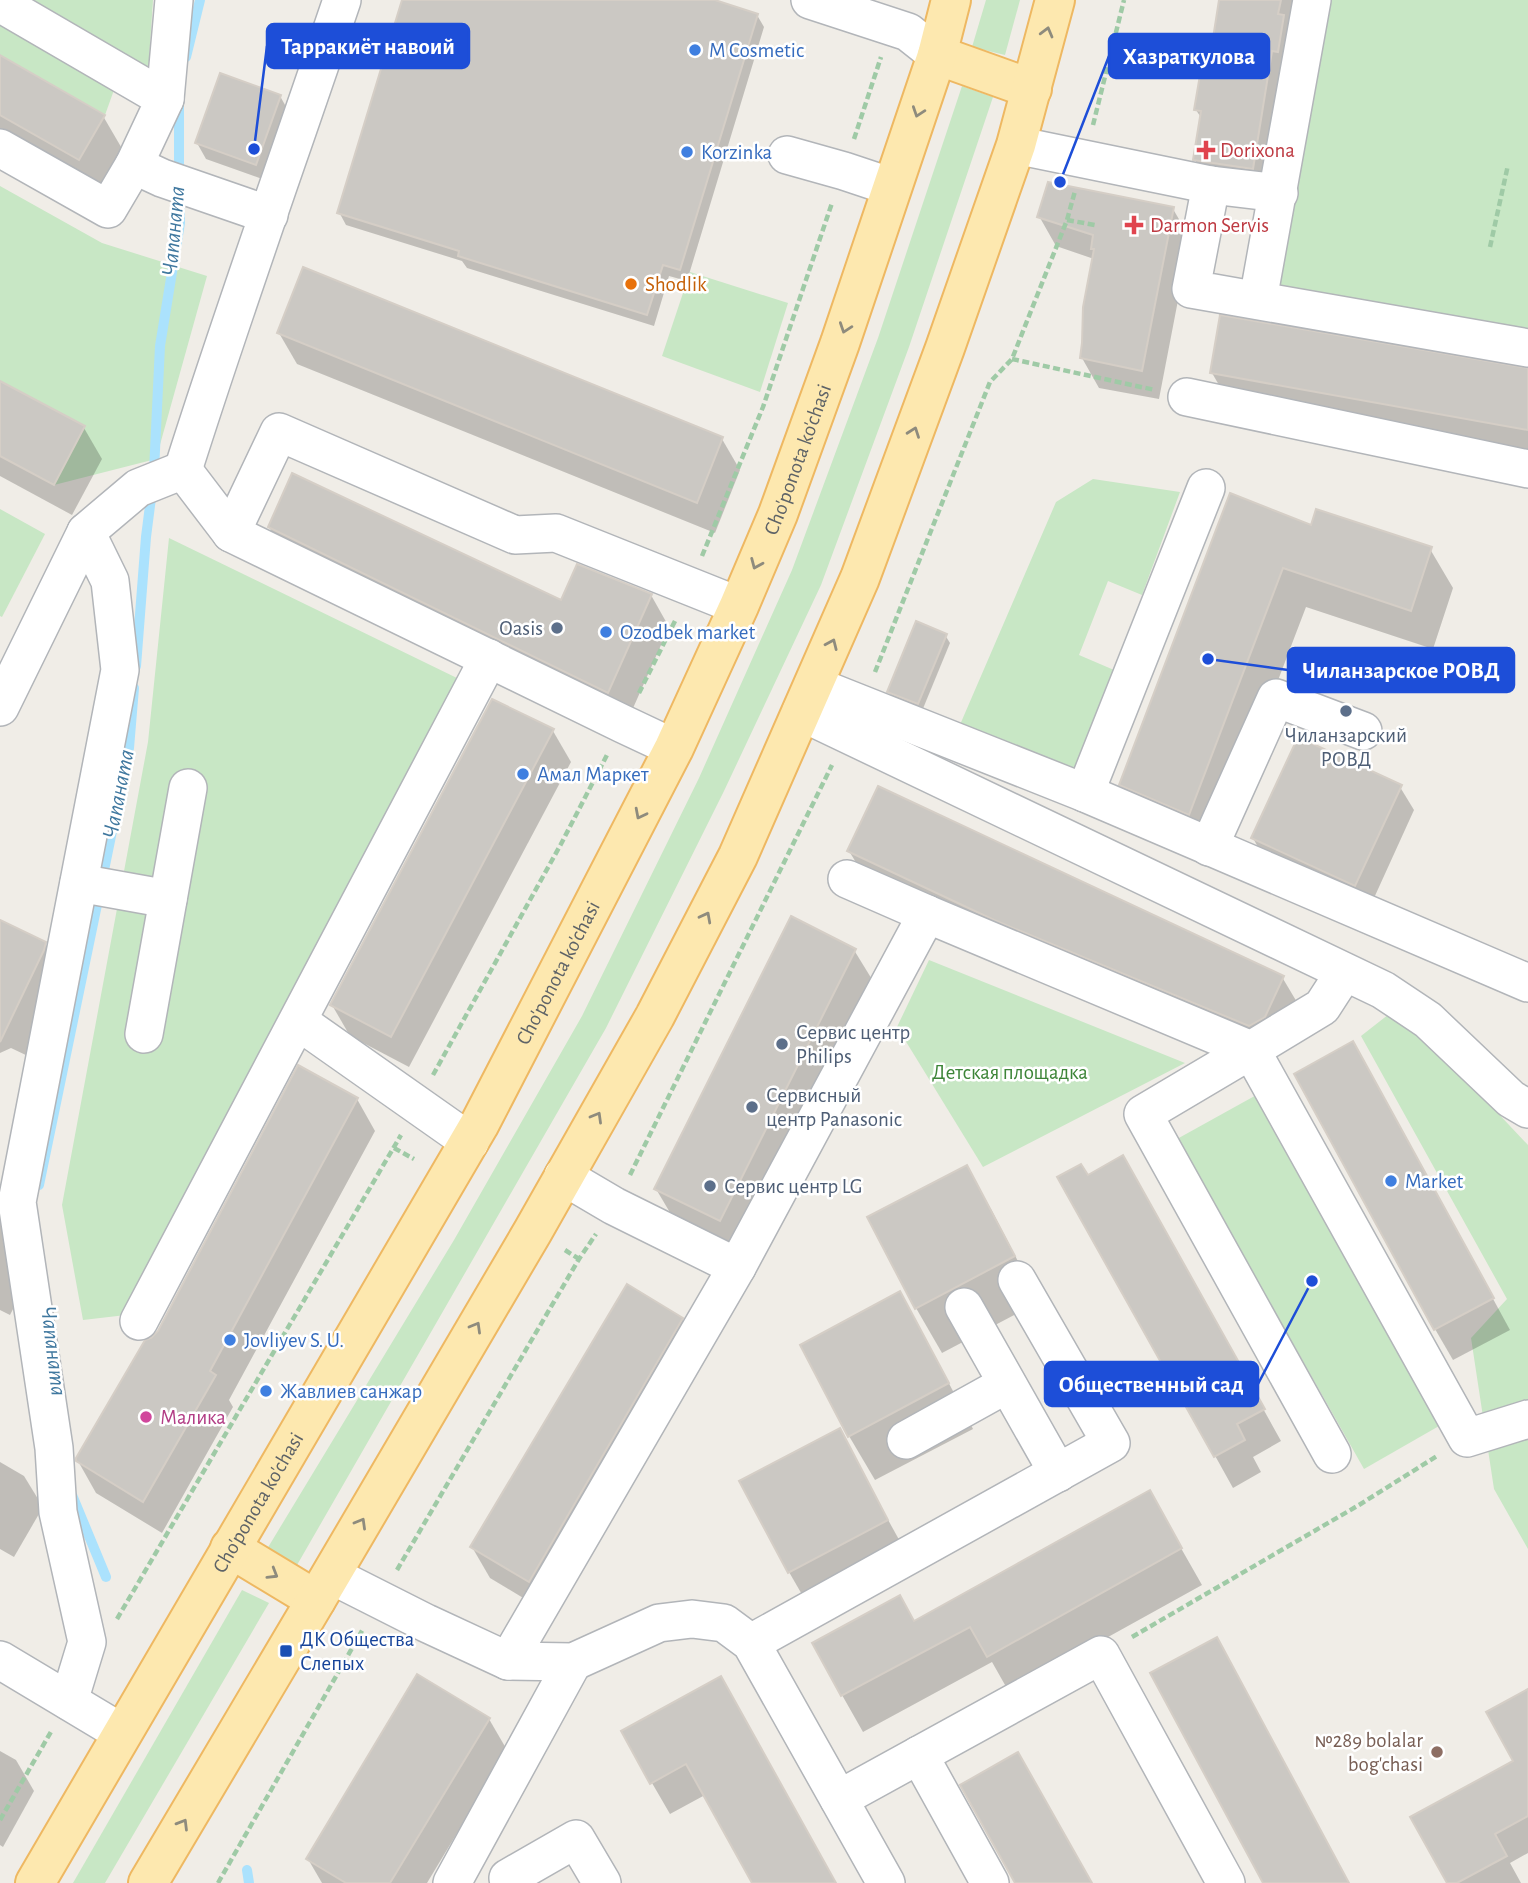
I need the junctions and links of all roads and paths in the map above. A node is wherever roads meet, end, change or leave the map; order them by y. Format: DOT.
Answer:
graph roads {
  1 [pos="174,0"];
  2 [pos="342,0"];
  3 [pos="810,0"];
  4 [pos="951,0"];
  5 [pos="1055,0"];
  6 [pos="1312,0"];
  7 [pos="0,3"];
  8 [pos="891,26"];
  9 [pos="937,55"];
  10 [pos="1031,89"];
  11 [pos="165,99"];
  12 [pos="1016,145"];
  13 [pos="0,148"];
  14 [pos="788,155"];
  15 [pos="1508,165"];
  16 [pos="148,171"];
  17 [pos="844,171"];
  18 [pos="1211,185"];
  19 [pos="892,187"];
  20 [pos="1279,193"];
  21 [pos="269,215"];
  22 [pos="1067,220"];
  23 [pos="1095,225"];
  24 [pos="1490,247"];
  25 [pos="1258,300"];
  26 [pos="1528,348"];
  27 [pos="1012,359"];
  28 [pos="1187,397"];
  29 [pos="1528,468"];
  30 [pos="183,470"];
  31 [pos="1206,488"];
  32 [pos="86,532"];
  33 [pos="231,533"];
  34 [pos="691,588"];
  35 [pos="739,606"];
  36 [pos="489,658"];
  37 [pos="807,699"];
  38 [pos="0,707"];
  39 [pos="623,724"];
  40 [pos="1363,731"];
  41 [pos="674,748"];
  42 [pos="188,788"];
  43 [pos="1085,793"];
  44 [pos="1209,846"];
  45 [pos="848,879"];
  46 [pos="93,886"];
  47 [pos="169,899"];
  48 [pos="927,914"];
  49 [pos="1344,973"];
  50 [pos="1528,983"];
  51 [pos="298,1021"];
  52 [pos="144,1034"];
  53 [pos="1251,1050"];
  54 [pos="417,1105"];
  55 [pos="1528,1110"];
  56 [pos="470,1142"];
  57 [pos="394,1148"];
  58 [pos="414,1159"];
  59 [pos="563,1176"];
  60 [pos="565,1250"];
  61 [pos="579,1259"];
  62 [pos="737,1267"];
  63 [pos="1017,1280"];
  64 [pos="964,1307"];
  65 [pos="139,1321"];
  66 [pos="1007,1384"];
  67 [pos="1528,1419"];
  68 [pos="1467,1438"];
  69 [pos="906,1440"];
  70 [pos="1332,1454"];
  71 [pos="1058,1473"];
  72 [pos="230,1548"];
  73 [pos="324,1588"];
  74 [pos="111,1630"];
  75 [pos="751,1643"];
  76 [pos="1101,1655"];
  77 [pos="0,1660"];
  78 [pos="508,1661"];
  79 [pos="573,1662"];
  80 [pos="69,1701"];
  81 [pos="122,1733"];
  82 [pos="919,1755"];
  83 [pos="839,1799"];
  84 [pos="0,1820"];
  85 [pos="35,1883"];
  86 [pos="148,1883"];
  87 [pos="452,1883"];
  88 [pos="511,1883"];
  89 [pos="602,1883"];
  90 [pos="886,1883"];
  91 [pos="990,1883"];
  92 [pos="1226,1883"];
  1 -- 11 [label="street"];
  2 -- 21 [label="street"];
  3 -- 8 [label="street"];
  4 -- 9 [label="main road, Cho'ponota ko'chasi"];
  10 -- 5 [label="main road, one-way"];
  6 -- 20 [label="street"];
  7 -- 11 [label="street"];
  8 -- 9 [label="street"];
  8 -- 17 [label="path"];
  9 -- 10 [label="main road"];
  9 -- 19 [label="main road, Cho'ponota ko'chasi, one-way"];
  10 -- 12 [label="main road"];
  11 -- 16 [label="street"];
  12 -- 18 [label="street"];
  37 -- 12 [label="main road, one-way"];
  13 -- 16 [label="street"];
  14 -- 17 [label="street"];
  15 -- 24 [label="path"];
  16 -- 21 [label="street"];
  17 -- 19 [label="street"];
  17 -- 34 [label="path"];
  18 -- 20 [label="street"];
  18 -- 25 [label="street"];
  19 -- 35 [label="main road, Cho'ponota ko'chasi, one-way"];
  20 -- 25 [label="street"];
  21 -- 30 [label="street"];
  22 -- 23 [label="path"];
  25 -- 26 [label="street"];
  27 -- 28 [label="path"];
  28 -- 29 [label="street"];
  30 -- 32 [label="street"];
  30 -- 33 [label="street"];
  31 -- 43 [label="street"];
  32 -- 38 [label="street"];
  32 -- 46 [label="street"];
  33 -- 34 [label="street"];
  33 -- 36 [label="street"];
  34 -- 35 [label="street"];
  34 -- 39 [label="path"];
  35 -- 41 [label="main road, Cho'ponota ko'chasi"];
  36 -- 39 [label="street"];
  36 -- 51 [label="street"];
  37 -- 43 [label="street"];
  37 -- 49 [label="street"];
  59 -- 37 [label="main road, one-way"];
  39 -- 41 [label="street"];
  39 -- 54 [label="path"];
  40 -- 44 [label="street"];
  41 -- 56 [label="main road, Cho'ponota ko'chasi, one-way"];
  42 -- 47 [label="street"];
  43 -- 44 [label="street"];
  44 -- 50 [label="street"];
  45 -- 48 [label="street"];
  46 -- 47 [label="street"];
  46 -- 80 [label="street"];
  47 -- 52 [label="street"];
  48 -- 53 [label="street"];
  48 -- 62 [label="street"];
  49 -- 53 [label="street"];
  49 -- 55 [label="street"];
  51 -- 54 [label="street"];
  51 -- 65 [label="street"];
  53 -- 68 [label="street"];
  53 -- 70 [label="street"];
  54 -- 56 [label="street"];
  54 -- 57 [label="path"];
  56 -- 72 [label="main road, Cho'ponota ko'chasi"];
  57 -- 58 [label="path"];
  57 -- 74 [label="path"];
  59 -- 62 [label="street"];
  73 -- 59 [label="main road, one-way"];
  60 -- 61 [label="path"];
  62 -- 78 [label="street"];
  63 -- 71 [label="street"];
  64 -- 66 [label="street"];
  66 -- 69 [label="street"];
  66 -- 71 [label="street"];
  67 -- 68 [label="street"];
  68 -- 76 [label="path"];
  71 -- 75 [label="street"];
  72 -- 73 [label="main road, one-way"];
  72 -- 81 [label="main road, Cho'ponota ko'chasi"];
  73 -- 78 [label="street"];
  86 -- 73 [label="main road, one-way"];
  75 -- 79 [label="street"];
  75 -- 83 [label="street"];
  76 -- 82 [label="street"];
  76 -- 92 [label="street"];
  77 -- 80 [label="street"];
  78 -- 79 [label="street"];
  79 -- 87 [label="street"];
  80 -- 81 [label="street"];
  80 -- 84 [label="path"];
  81 -- 85 [label="main road, Cho'ponota ko'chasi"];
  82 -- 83 [label="street"];
  82 -- 91 [label="street"];
  83 -- 90 [label="street"];
  88 -- 89 [label="street"];
}
